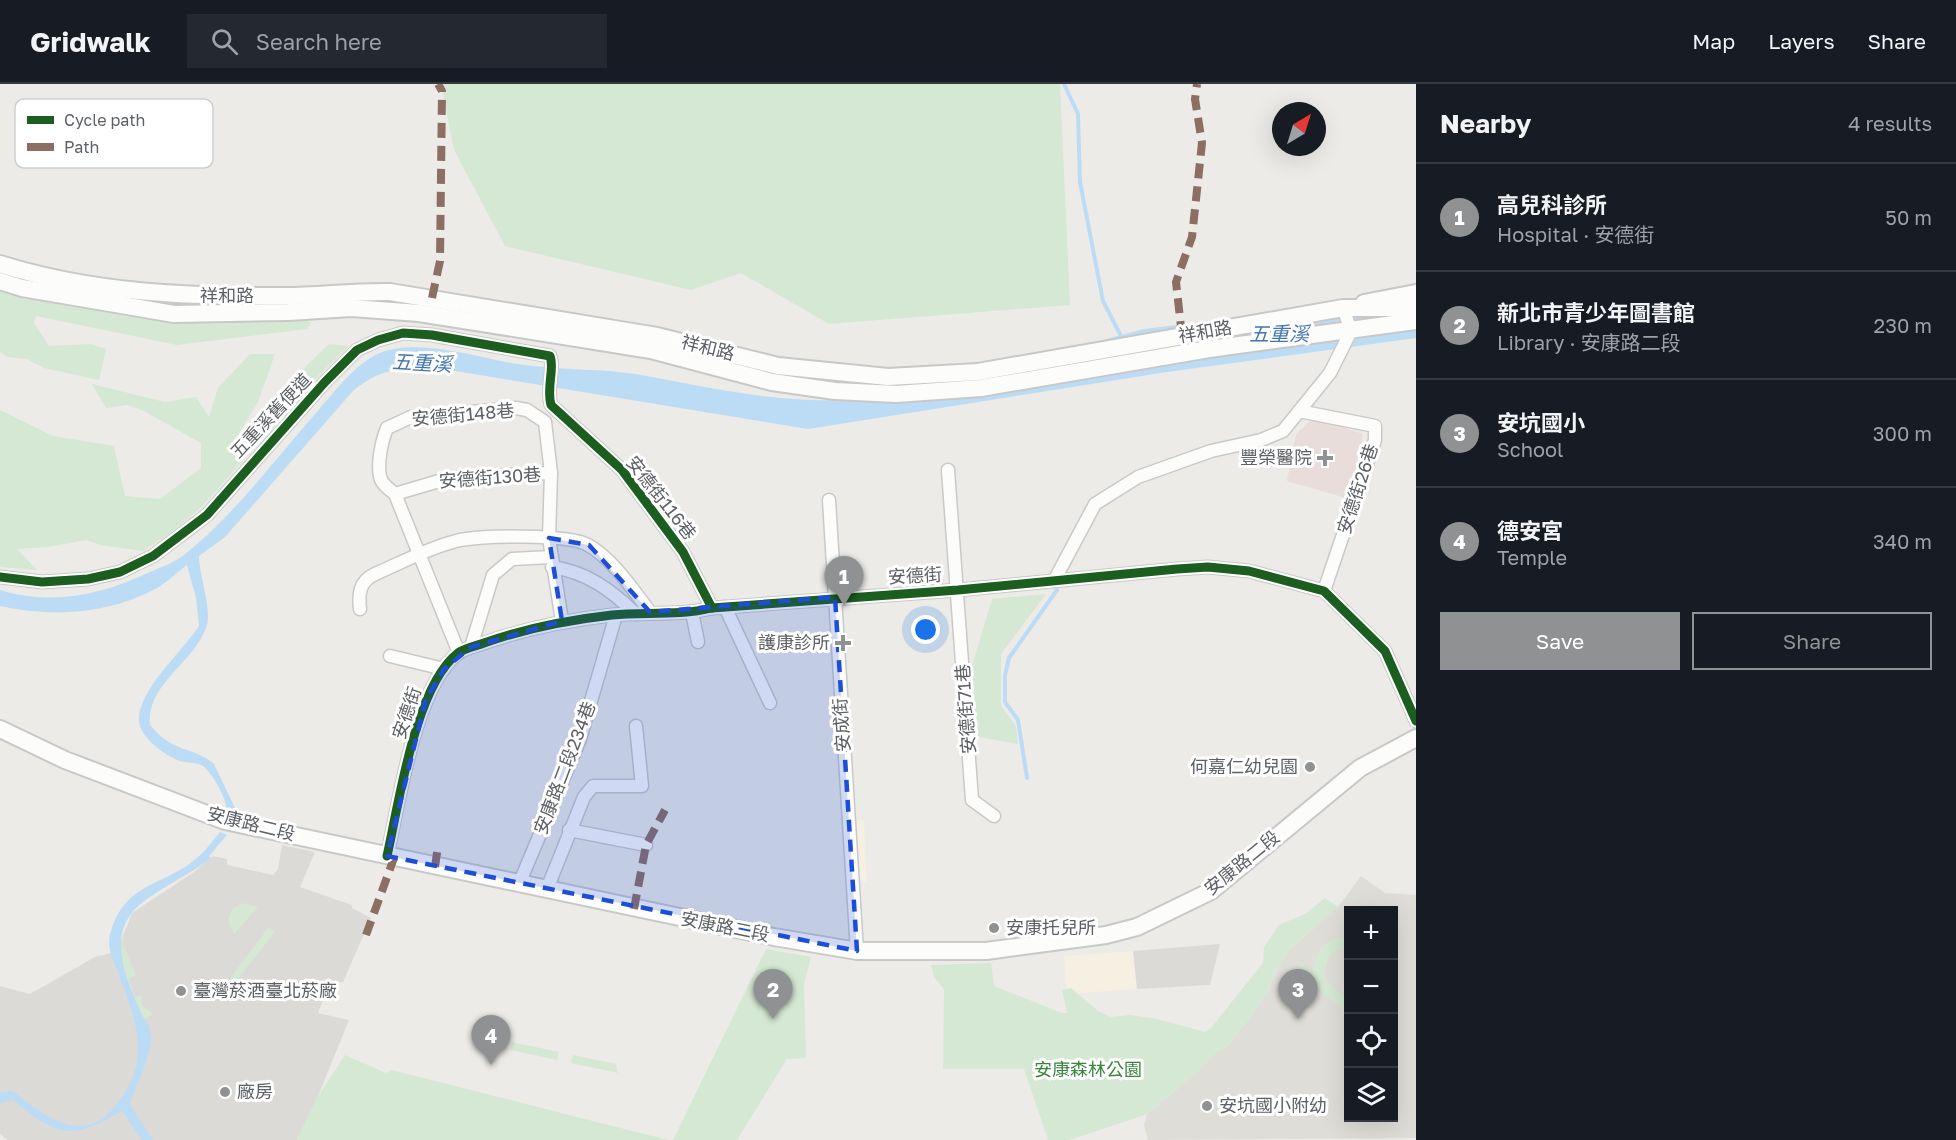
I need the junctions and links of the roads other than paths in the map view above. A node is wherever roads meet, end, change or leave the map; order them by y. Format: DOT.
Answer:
graph roads {
  1 [pos="0,264"];
  2 [pos="0,281"];
  3 [pos="1416,293"];
  4 [pos="1343,308"];
  5 [pos="1416,308"];
  6 [pos="1416,321"];
  7 [pos="1351,331"];
  8 [pos="955,382"];
  9 [pos="547,392"];
  10 [pos="1299,411"];
  11 [pos="948,470"];
  12 [pos="551,473"];
  13 [pos="395,494"];
  14 [pos="829,500"];
  15 [pos="549,538"];
  16 [pos="421,554"];
  17 [pos="552,562"];
  18 [pos="0,577"];
  19 [pos="1054,581"];
  20 [pos="958,590"];
  21 [pos="1324,591"];
  22 [pos="834,597"];
  23 [pos="725,607"];
  24 [pos="712,608"];
  25 [pos="360,609"];
  26 [pos="650,612"];
  27 [pos="692,612"];
  28 [pos="636,614"];
  29 [pos="616,615"];
  30 [pos="562,621"];
  31 [pos="698,642"];
  32 [pos="471,647"];
  33 [pos="459,653"];
  34 [pos="390,656"];
  35 [pos="444,669"];
  36 [pos="770,703"];
  37 [pos="1416,721"];
  38 [pos="636,726"];
  39 [pos="0,729"];
  40 [pos="1416,738"];
  41 [pos="994,816"];
  42 [pos="569,830"];
  43 [pos="646,845"];
  44 [pos="387,856"];
  45 [pos="519,884"];
  46 [pos="547,889"];
  47 [pos="857,951"];
  1 -- 8 [label="main road, 祥和路"];
  2 -- 8 [label="main road, 祥和路"];
  3 -- 4 [label="main road"];
  4 -- 5 [label="main road, 祥和路"];
  4 -- 7 [label="street"];
  4 -- 8 [label="main road, 祥和路"];
  6 -- 7 [label="main road, 祥和路"];
  7 -- 8 [label="main road, 祥和路"];
  7 -- 10 [label="street"];
  9 -- 18 [label="street, 五重溪舊便道"];
  9 -- 24 [label="street, 安德街116巷"];
  10 -- 19 [label="street"];
  10 -- 21 [label="street, 安德街26巷"];
  11 -- 20 [label="street"];
  12 -- 13 [label="street, 安德街130巷"];
  12 -- 13 [label="street, 安德街148巷"];
  12 -- 15 [label="street, 安德街148巷"];
  13 -- 16 [label="street, 安德街148巷"];
  14 -- 22 [label="street, 安成街"];
  15 -- 16 [label="street"];
  15 -- 17 [label="street, 安德街148巷"];
  15 -- 26 [label="street"];
  16 -- 25 [label="street"];
  16 -- 33 [label="street, 安德街148巷"];
  17 -- 28 [label="street"];
  17 -- 30 [label="street, 安德街148巷"];
  17 -- 32 [label="street"];
  19 -- 20 [label="street, 安德街"];
  19 -- 21 [label="street, 安德街"];
  20 -- 22 [label="street, 安德街"];
  20 -- 41 [label="street, 安德街71巷"];
  21 -- 37 [label="street, 安德街"];
  22 -- 23 [label="street, 安德街"];
  22 -- 47 [label="street, 安成街"];
  23 -- 24 [label="street, 安德街"];
  23 -- 36 [label="street"];
  24 -- 27 [label="street, 安德街"];
  26 -- 27 [label="street, 安德街"];
  26 -- 28 [label="street, 安德街"];
  27 -- 31 [label="street"];
  28 -- 29 [label="street, 安德街"];
  29 -- 30 [label="street, 安德街"];
  29 -- 45 [label="street, 安康路二段234巷"];
  30 -- 32 [label="street, 安德街"];
  32 -- 33 [label="street, 安德街"];
  33 -- 35 [label="street, 安德街"];
  34 -- 35 [label="street"];
  35 -- 44 [label="street, 安德街"];
  38 -- 42 [label="street"];
  39 -- 44 [label="main road, 安康路二段"];
  40 -- 47 [label="main road, 安康路二段"];
  42 -- 43 [label="street"];
  42 -- 46 [label="street"];
  44 -- 45 [label="main road, 安康路二段"];
  45 -- 46 [label="main road, 安康路二段"];
  46 -- 47 [label="main road, 安康路二段"];
}
